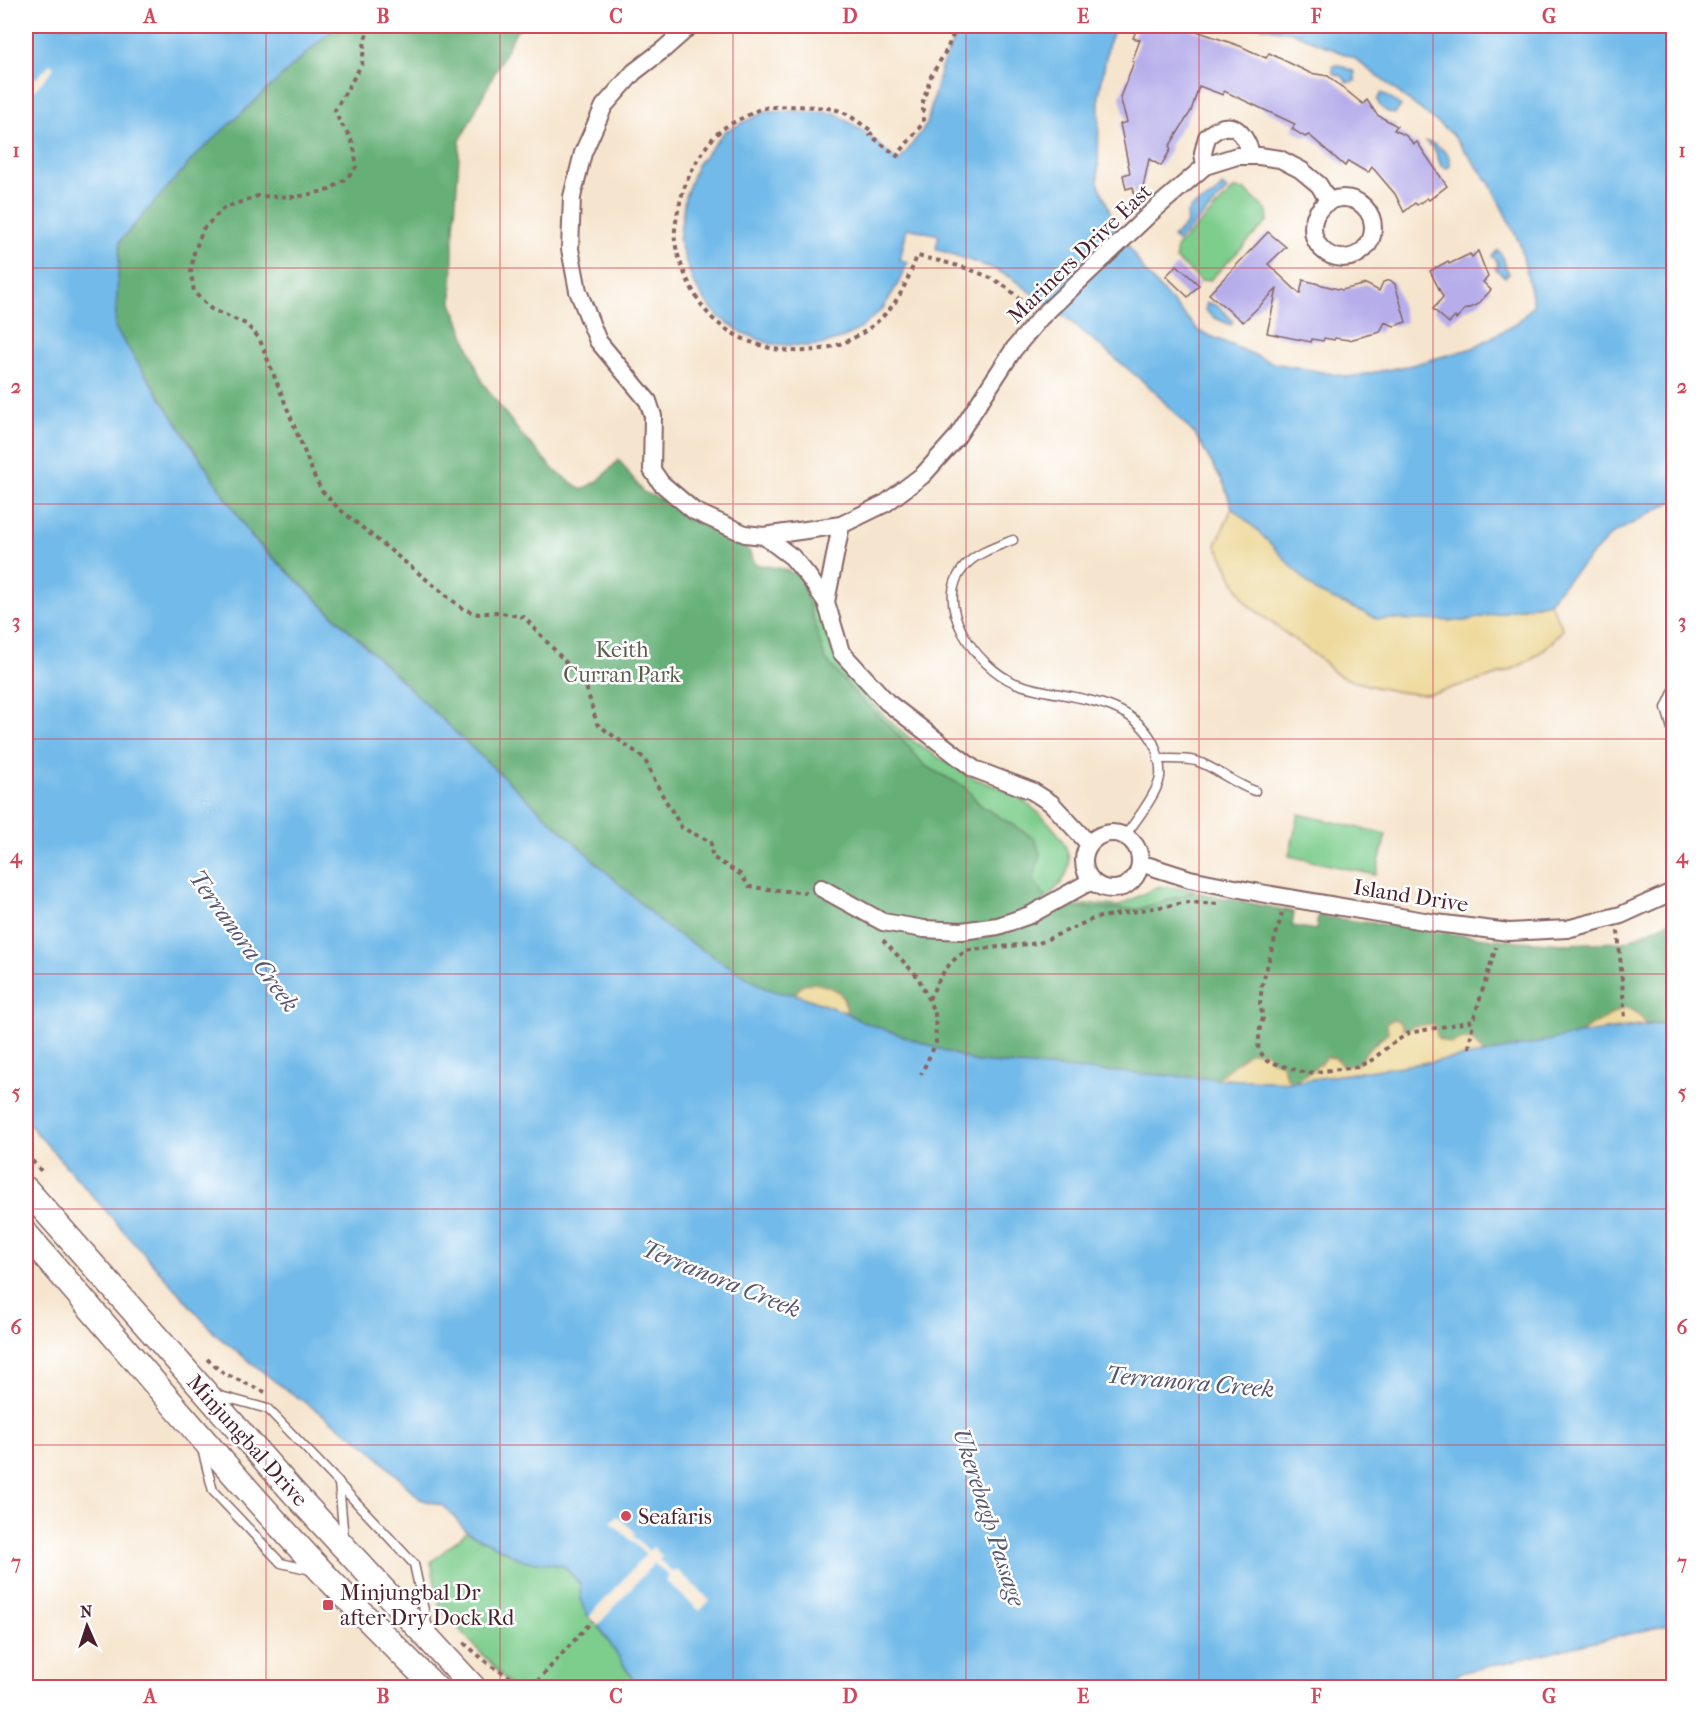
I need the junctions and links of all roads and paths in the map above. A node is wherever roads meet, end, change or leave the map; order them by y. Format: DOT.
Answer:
graph roads {
  1 [pos="370,26"];
  2 [pos="690,26"];
  3 [pos="957,26"];
  4 [pos="1252,156"];
  5 [pos="1205,166"];
  6 [pos="1329,202"];
  7 [pos="1040,318"];
  8 [pos="841,525"];
  9 [pos="764,536"];
  10 [pos="1013,540"];
  11 [pos="826,603"];
  12 [pos="1674,690"];
  13 [pos="1674,736"];
  14 [pos="1158,759"];
  15 [pos="1255,791"];
  16 [pos="1125,836"];
  17 [pos="1089,844"];
  18 [pos="1140,863"];
  19 [pos="1091,881"];
  20 [pos="821,888"];
  21 [pos="1674,891"];
  22 [pos="1221,904"];
  23 [pos="1273,910"];
  24 [pos="1283,912"];
  25 [pos="1289,913"];
  26 [pos="883,922"];
  27 [pos="1607,931"];
  28 [pos="1497,941"];
  29 [pos="929,999"];
  30 [pos="1625,1018"];
  31 [pos="1473,1021"];
  32 [pos="1469,1048"];
  33 [pos="921,1074"];
  34 [pos="26,1190"];
  35 [pos="26,1234"];
  36 [pos="205,1392"];
  37 [pos="339,1483"];
  38 [pos="344,1548"];
  39 [pos="592,1621"];
  40 [pos="431,1642"];
  41 [pos="436,1688"];
  42 [pos="474,1688"];
  43 [pos="531,1688"];
  1 -- 20 [label="path"];
  2 -- 9 [label="street"];
  3 -- 7 [label="path"];
  4 -- 5 [label="street, Mariners Drive East"];
  4 -- 5 [label="street"];
  4 -- 6 [label="street, Mariners Drive East"];
  5 -- 7 [label="street, Mariners Drive East"];
  7 -- 8 [label="street, Mariners Drive East"];
  8 -- 9 [label="street, Mariners Drive East"];
  8 -- 11 [label="street"];
  9 -- 11 [label="street"];
  10 -- 14 [label="lane"];
  11 -- 17 [label="street"];
  12 -- 13 [label="lane"];
  14 -- 15 [label="lane"];
  14 -- 16 [label="lane"];
  16 -- 17 [label="street"];
  16 -- 18 [label="street"];
  17 -- 19 [label="street"];
  18 -- 19 [label="street"];
  18 -- 21 [label="street, Island Drive"];
  19 -- 26 [label="street"];
  20 -- 26 [label="street"];
  22 -- 29 [label="path"];
  23 -- 24 [label="path"];
  24 -- 25 [label="path"];
  24 -- 31 [label="path"];
  26 -- 29 [label="path"];
  27 -- 30 [label="path"];
  28 -- 31 [label="path"];
  29 -- 33 [label="path"];
  31 -- 32 [label="path"];
  34 -- 36 [label="main road, Minjungbal Drive"];
  35 -- 41 [label="main road, Minjungbal Drive"];
  36 -- 37 [label="lane"];
  36 -- 38 [label="main road, Minjungbal Drive"];
  37 -- 38 [label="lane"];
  37 -- 40 [label="lane"];
  38 -- 40 [label="main road, Minjungbal Drive"];
  39 -- 43 [label="path"];
  40 -- 42 [label="main road, Minjungbal Drive"];
}
